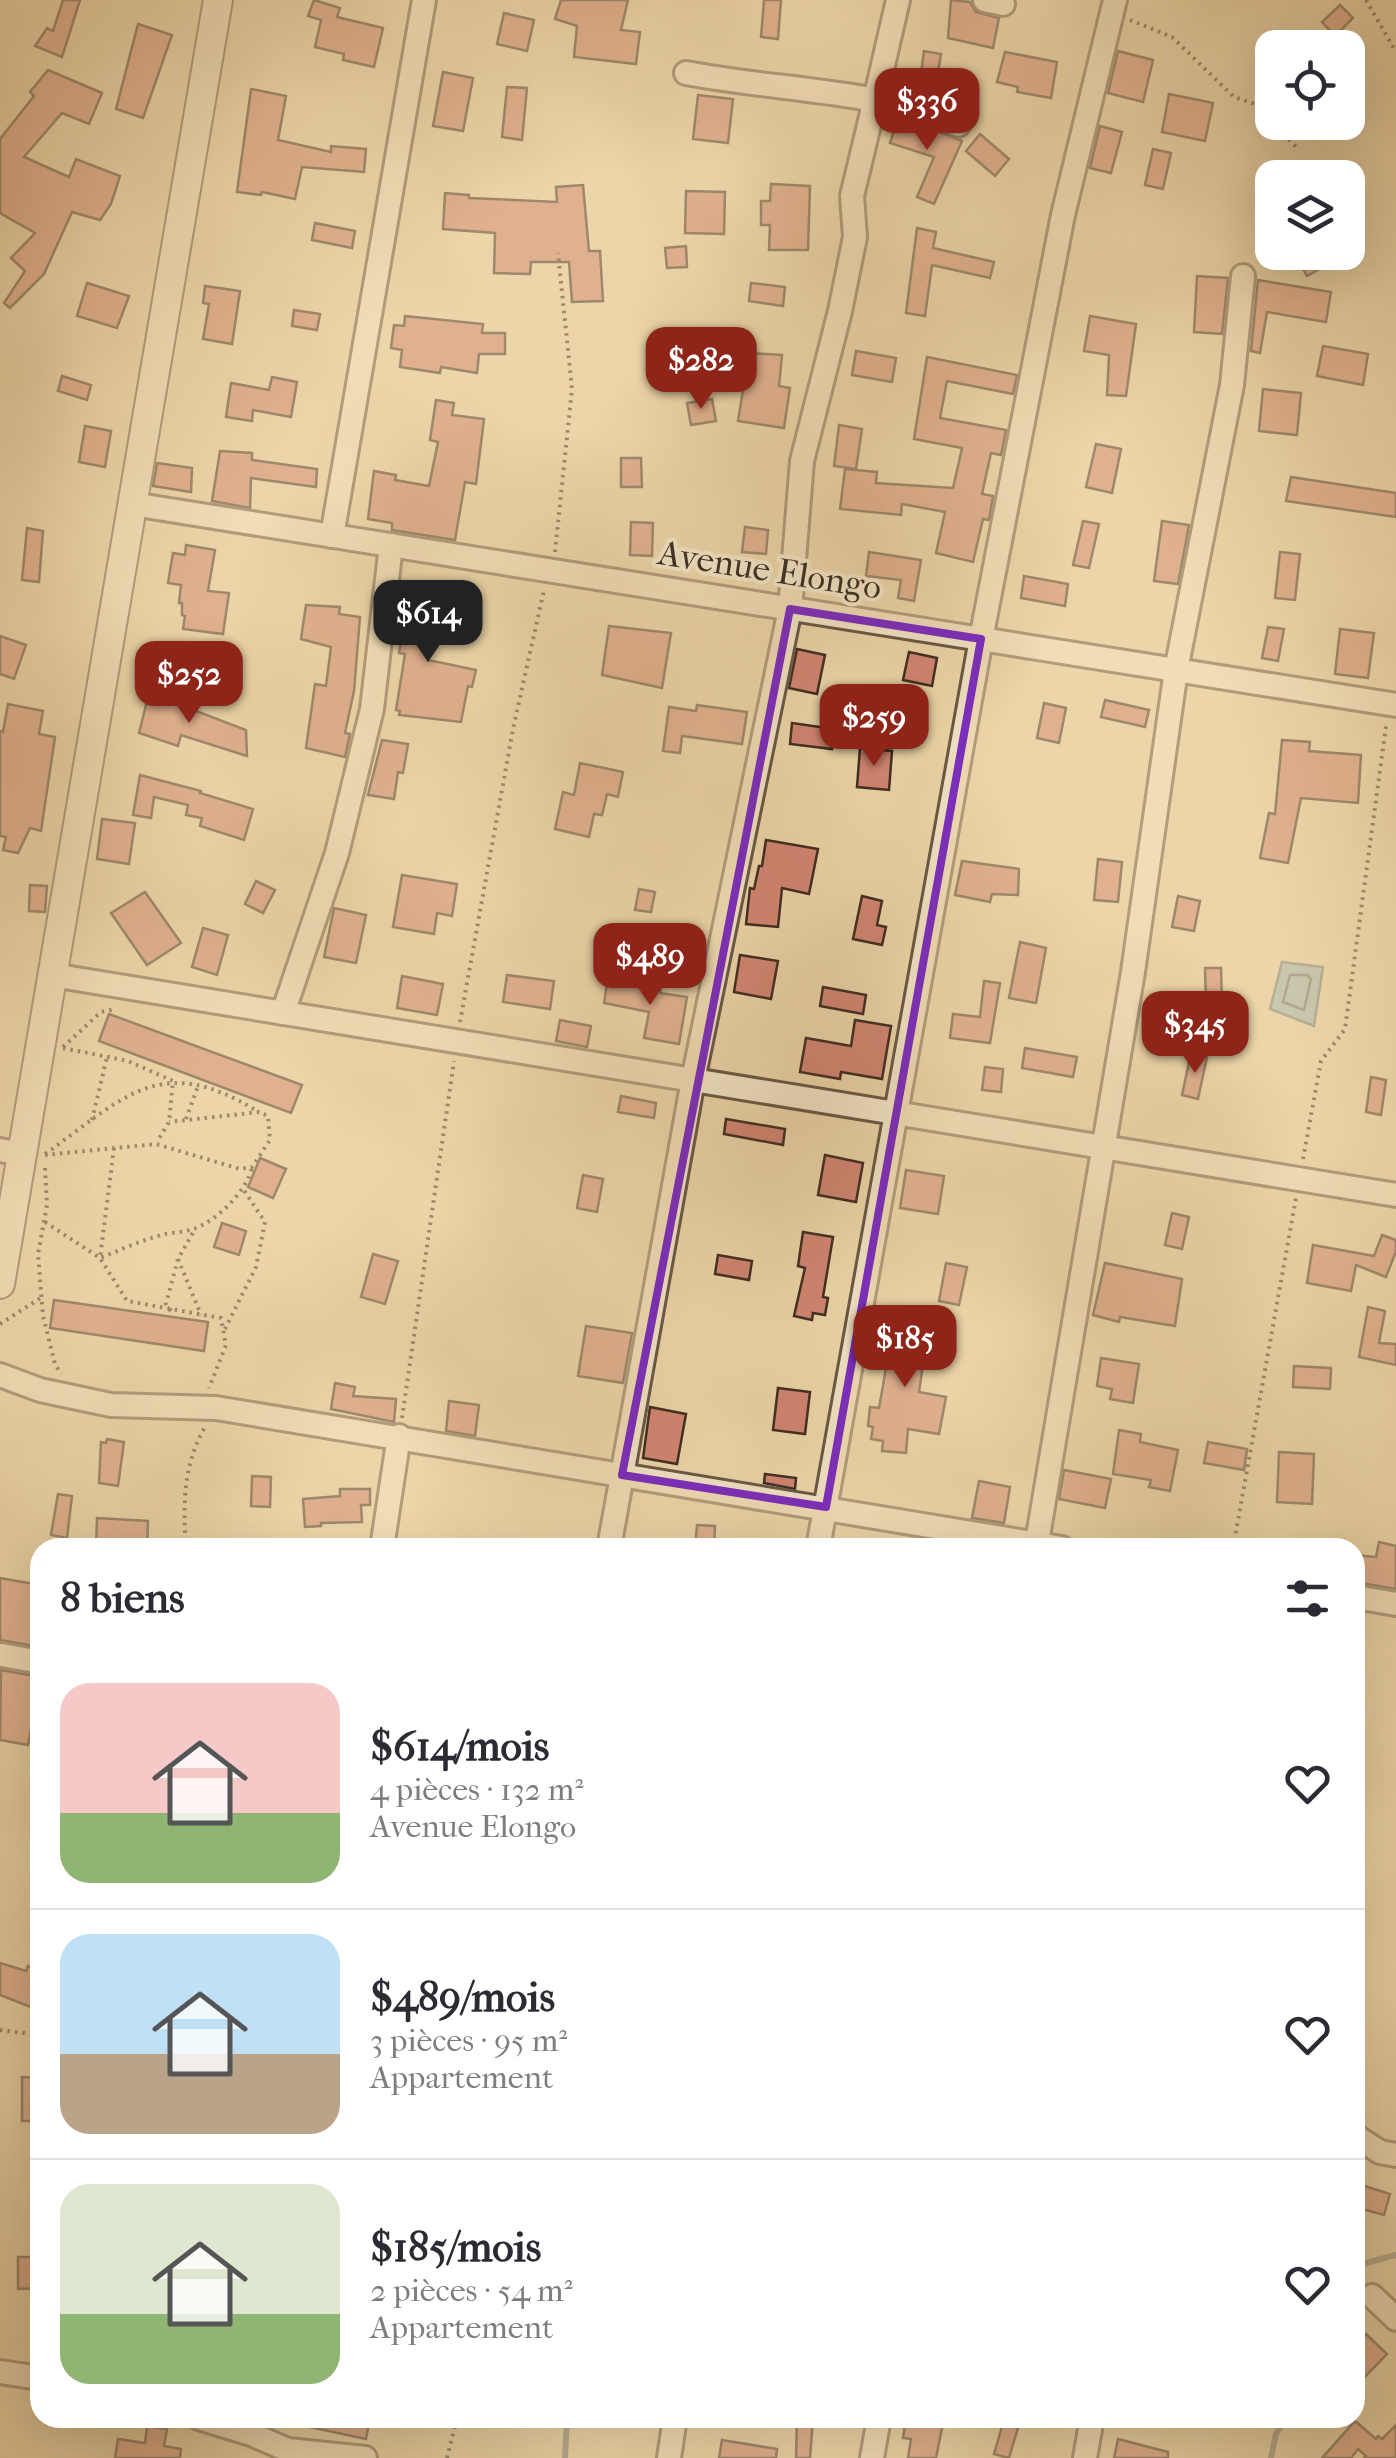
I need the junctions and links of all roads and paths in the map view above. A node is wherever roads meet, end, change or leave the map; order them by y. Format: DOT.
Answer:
graph roads {
  1 [pos="218,0"];
  2 [pos="424,0"];
  3 [pos="898,0"];
  4 [pos="1366,0"];
  5 [pos="1114,5"];
  6 [pos="1396,52"];
  7 [pos="686,72"];
  8 [pos="875,100"];
  9 [pos="958,125"];
  10 [pos="1299,150"];
  11 [pos="558,253"];
  12 [pos="1243,276"];
  13 [pos="132,504"];
  14 [pos="332,536"];
  15 [pos="391,545"];
  16 [pos="548,570"];
  17 [pos="790,609"];
  18 [pos="981,639"];
  19 [pos="1176,670"];
  20 [pos="1393,704"];
  21 [pos="52,975"];
  22 [pos="118,1008"];
  23 [pos="283,1013"];
  24 [pos="456,1042"];
  25 [pos="63,1048"];
  26 [pos="107,1056"];
  27 [pos="47,1060"];
  28 [pos="693,1080"];
  29 [pos="173,1081"];
  30 [pos="198,1086"];
  31 [pos="259,1112"];
  32 [pos="897,1113"];
  33 [pos="186,1120"];
  34 [pos="92,1121"];
  35 [pos="169,1122"];
  36 [pos="46,1137"];
  37 [pos="156,1144"];
  38 [pos="1101,1146"];
  39 [pos="114,1148"];
  40 [pos="22,1153"];
  41 [pos="252,1166"];
  42 [pos="1300,1179"];
  43 [pos="242,1188"];
  44 [pos="1396,1195"];
  45 [pos="44,1221"];
  46 [pos="195,1229"];
  47 [pos="100,1258"];
  48 [pos="178,1258"];
  49 [pos="0,1284"];
  50 [pos="42,1297"];
  51 [pos="171,1312"];
  52 [pos="201,1314"];
  53 [pos="0,1324"];
  54 [pos="225,1328"];
  55 [pos="0,1375"];
  56 [pos="78,1398"];
  57 [pos="216,1408"];
  58 [pos="400,1436"];
  59 [pos="622,1476"];
  60 [pos="826,1507"];
  61 [pos="185,1538"];
  62 [pos="384,1538"];
  63 [pos="611,1538"];
  64 [pos="820,1538"];
  65 [pos="997,1538"];
  66 [pos="1037,1538"];
  67 [pos="1235,1538"];
  68 [pos="1365,1599"];
  69 [pos="1396,1604"];
  70 [pos="2,1655"];
  71 [pos="30,1660"];
  72 [pos="0,2030"];
  73 [pos="30,2034"];
  74 [pos="1365,2142"];
  75 [pos="1396,2156"];
  76 [pos="1372,2296"];
  77 [pos="1396,2319"];
  78 [pos="0,2372"];
  79 [pos="30,2376"];
  80 [pos="227,2428"];
  81 [pos="454,2428"];
  82 [pos="674,2428"];
  83 [pos="877,2428"];
  84 [pos="1090,2428"];
  85 [pos="365,2458"];
  86 [pos="447,2458"];
  87 [pos="670,2458"];
  88 [pos="872,2458"];
  89 [pos="1085,2458"];
  1 -- 13 [label="street"];
  2 -- 14 [label="street"];
  3 -- 8 [label="street"];
  4 -- 6 [label="path"];
  5 -- 10 [label="path"];
  5 -- 18 [label="street"];
  7 -- 8 [label="street"];
  8 -- 9 [label="street"];
  8 -- 17 [label="street"];
  11 -- 16 [label="path"];
  12 -- 19 [label="street"];
  13 -- 14 [label="street, Avenue Elongo"];
  13 -- 21 [label="street"];
  14 -- 15 [label="street, Avenue Elongo"];
  15 -- 16 [label="street, Avenue Elongo"];
  15 -- 23 [label="street"];
  16 -- 17 [label="street, Avenue Elongo"];
  16 -- 24 [label="path"];
  17 -- 18 [label="street, Avenue Elongo"];
  17 -- 28 [label="street"];
  18 -- 19 [label="street, Avenue Elongo"];
  18 -- 32 [label="street"];
  19 -- 20 [label="street, Avenue Elongo"];
  19 -- 38 [label="street"];
  20 -- 42 [label="path"];
  21 -- 23 [label="street"];
  21 -- 27 [label="street"];
  22 -- 25 [label="path"];
  23 -- 24 [label="street"];
  24 -- 28 [label="street"];
  24 -- 58 [label="path"];
  25 -- 26 [label="path"];
  25 -- 27 [label="path"];
  25 -- 27 [label="path"];
  26 -- 29 [label="path"];
  26 -- 34 [label="path"];
  27 -- 40 [label="street"];
  28 -- 32 [label="street"];
  28 -- 59 [label="street"];
  29 -- 30 [label="path"];
  29 -- 34 [label="path"];
  29 -- 35 [label="path"];
  30 -- 31 [label="path"];
  30 -- 33 [label="path"];
  31 -- 33 [label="path"];
  31 -- 41 [label="path"];
  32 -- 38 [label="street"];
  32 -- 60 [label="street"];
  33 -- 35 [label="path"];
  34 -- 40 [label="path"];
  35 -- 37 [label="path"];
  36 -- 40 [label="path"];
  37 -- 39 [label="path"];
  37 -- 41 [label="path"];
  38 -- 42 [label="street"];
  38 -- 66 [label="street"];
  39 -- 40 [label="path"];
  39 -- 47 [label="path"];
  40 -- 45 [label="path"];
  40 -- 49 [label="street"];
  41 -- 43 [label="path"];
  42 -- 44 [label="street"];
  42 -- 67 [label="path"];
  43 -- 46 [label="path"];
  43 -- 54 [label="path"];
  45 -- 47 [label="path"];
  45 -- 50 [label="path"];
  46 -- 47 [label="path"];
  46 -- 48 [label="path"];
  47 -- 51 [label="path"];
  48 -- 51 [label="path"];
  48 -- 52 [label="path"];
  50 -- 53 [label="path"];
  50 -- 56 [label="path"];
  51 -- 52 [label="path"];
  52 -- 54 [label="path"];
  54 -- 57 [label="path"];
  55 -- 56 [label="street"];
  56 -- 57 [label="street"];
  57 -- 58 [label="street"];
  57 -- 61 [label="path"];
  58 -- 59 [label="street"];
  58 -- 62 [label="street"];
  59 -- 60 [label="street"];
  59 -- 63 [label="street"];
  60 -- 64 [label="street"];
  60 -- 65 [label="street"];
  68 -- 69 [label="street"];
  70 -- 71 [label="street"];
  72 -- 73 [label="path"];
  74 -- 75 [label="street"];
  76 -- 77 [label="street"];
  78 -- 79 [label="street"];
  80 -- 85 [label="street"];
  81 -- 86 [label="path"];
  82 -- 87 [label="street"];
  83 -- 88 [label="street"];
  84 -- 89 [label="street"];
}
